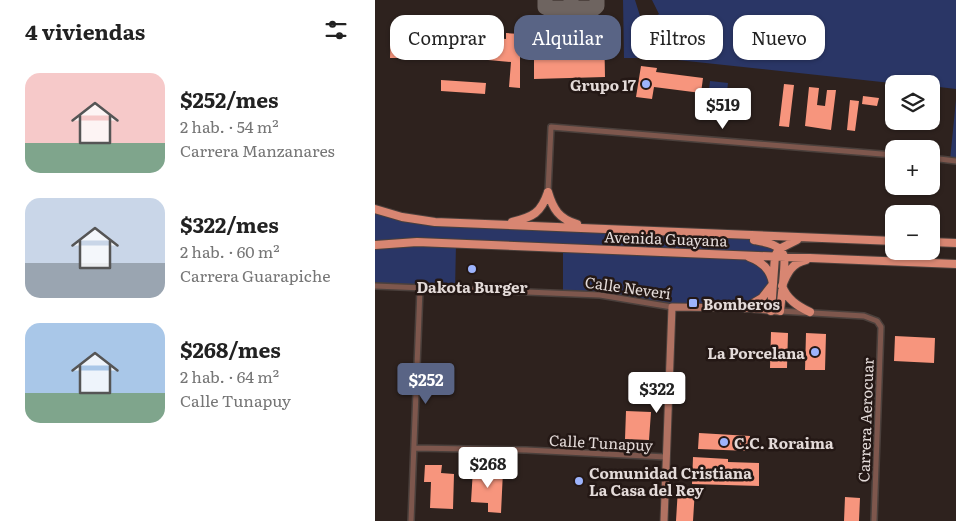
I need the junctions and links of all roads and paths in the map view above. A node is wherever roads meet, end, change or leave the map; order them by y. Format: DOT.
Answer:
graph roads {
  1 [pos="885,154"];
  2 [pos="940,159"];
  3 [pos="956,161"];
  4 [pos="549,192"];
  5 [pos="375,209"];
  6 [pos="501,225"];
  7 [pos="589,228"];
  8 [pos="725,235"];
  9 [pos="801,238"];
  10 [pos="885,241"];
  11 [pos="940,242"];
  12 [pos="956,243"];
  13 [pos="375,245"];
  14 [pos="777,252"];
  15 [pos="738,254"];
  16 [pos="784,256"];
  17 [pos="824,258"];
  18 [pos="956,264"];
  19 [pos="773,284"];
  20 [pos="375,286"];
  21 [pos="782,286"];
  22 [pos="420,289"];
  23 [pos="671,307"];
  24 [pos="745,308"];
  25 [pos="771,311"];
  26 [pos="780,311"];
  27 [pos="810,312"];
  28 [pos="877,321"];
  29 [pos="415,448"];
  30 [pos="666,457"];
  31 [pos="411,521"];
  32 [pos="664,521"];
  33 [pos="874,521"];
  1 -- 4 [label="street"];
  2 -- 3 [label="street"];
  4 -- 6 [label="main road"];
  4 -- 7 [label="main road"];
  5 -- 6 [label="main road, Avenida Guayana"];
  6 -- 7 [label="main road, Avenida Guayana"];
  7 -- 8 [label="main road, Avenida Guayana"];
  8 -- 9 [label="main road, Avenida Guayana"];
  8 -- 14 [label="main road"];
  9 -- 10 [label="main road, Avenida Guayana"];
  9 -- 14 [label="main road"];
  11 -- 12 [label="main road"];
  13 -- 15 [label="main road, Avenida Guayana"];
  14 -- 15 [label="main road, Avenida Guayana"];
  14 -- 16 [label="main road, Avenida Guayana"];
  14 -- 19 [label="main road"];
  15 -- 19 [label="main road"];
  16 -- 17 [label="main road, Avenida Guayana"];
  16 -- 21 [label="main road"];
  17 -- 18 [label="main road, Avenida Guayana"];
  17 -- 21 [label="main road"];
  19 -- 24 [label="main road"];
  19 -- 25 [label="main road"];
  20 -- 22 [label="street, Calle Neverí"];
  21 -- 26 [label="main road"];
  21 -- 27 [label="main road"];
  22 -- 23 [label="street, Calle Neverí"];
  22 -- 29 [label="street"];
  23 -- 24 [label="street, Calle Neverí"];
  23 -- 30 [label="street"];
  24 -- 25 [label="street, Calle Neverí"];
  25 -- 26 [label="street, Calle Neverí"];
  26 -- 27 [label="street, Calle Neverí"];
  27 -- 28 [label="street, Calle Neverí"];
  28 -- 33 [label="street, Carrera Aerocuar"];
  29 -- 30 [label="street, Calle Tunapuy"];
  29 -- 31 [label="street"];
  30 -- 32 [label="street"];
}
